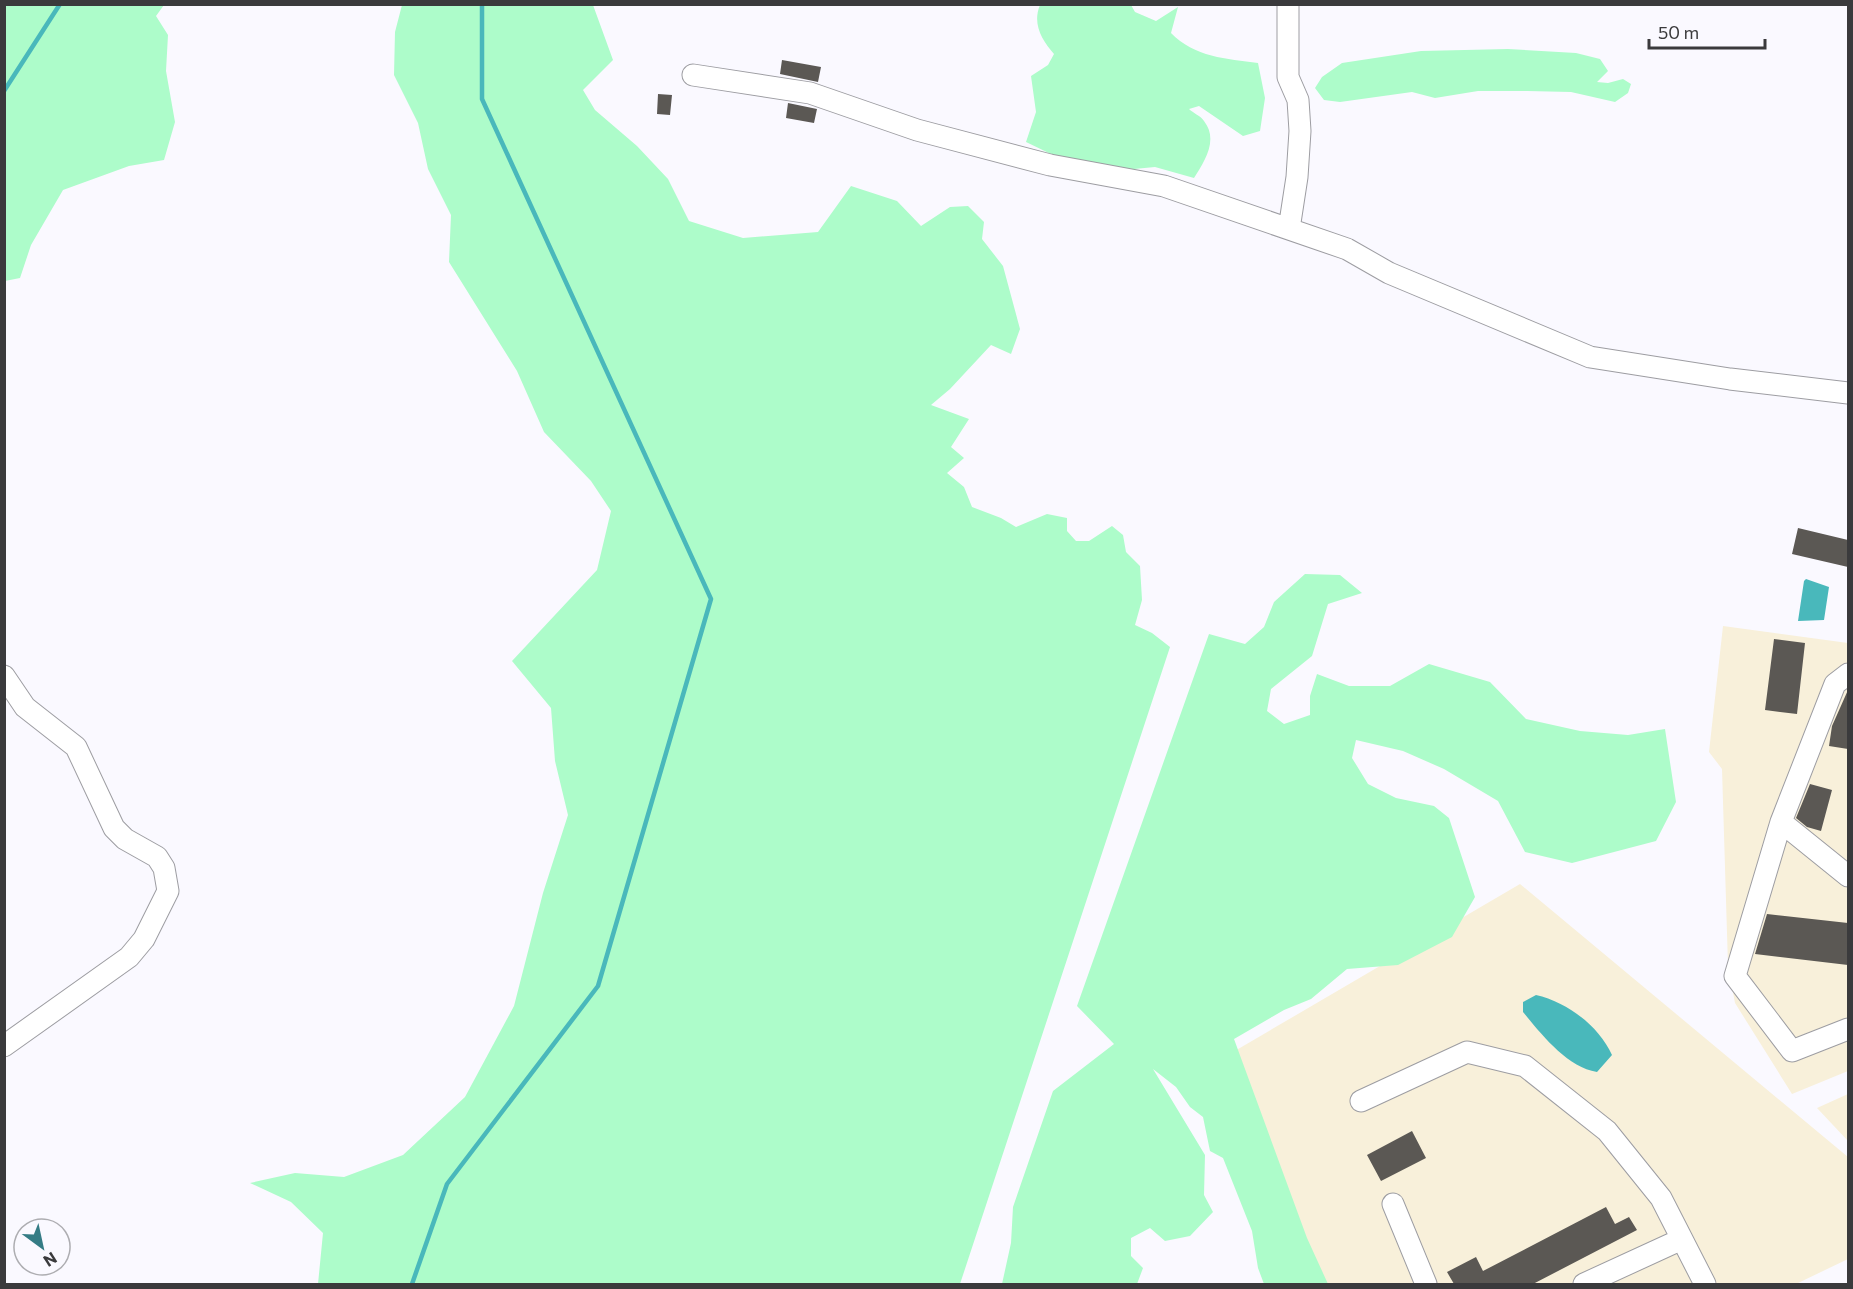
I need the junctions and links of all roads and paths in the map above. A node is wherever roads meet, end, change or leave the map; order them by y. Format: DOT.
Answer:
graph roads {
  1 [pos="1288,4"];
  2 [pos="693,75"];
  3 [pos="1289,229"];
  4 [pos="1848,393"];
  5 [pos="1848,674"];
  6 [pos="4,676"];
  7 [pos="1782,822"];
  8 [pos="1848,876"];
  9 [pos="1848,1029"];
  10 [pos="4,1046"];
  11 [pos="1361,1101"];
  12 [pos="1393,1204"];
  13 [pos="1682,1239"];
  14 [pos="1426,1284"];
  15 [pos="1584,1284"];
  16 [pos="1705,1284"];
  1 -- 3 [label="street"];
  2 -- 3 [label="street"];
  3 -- 4 [label="street"];
  5 -- 7 [label="street"];
  6 -- 10 [label="street"];
  7 -- 8 [label="street"];
  7 -- 9 [label="street"];
  11 -- 13 [label="street"];
  12 -- 14 [label="street"];
  13 -- 15 [label="street"];
  13 -- 16 [label="street"];
}
